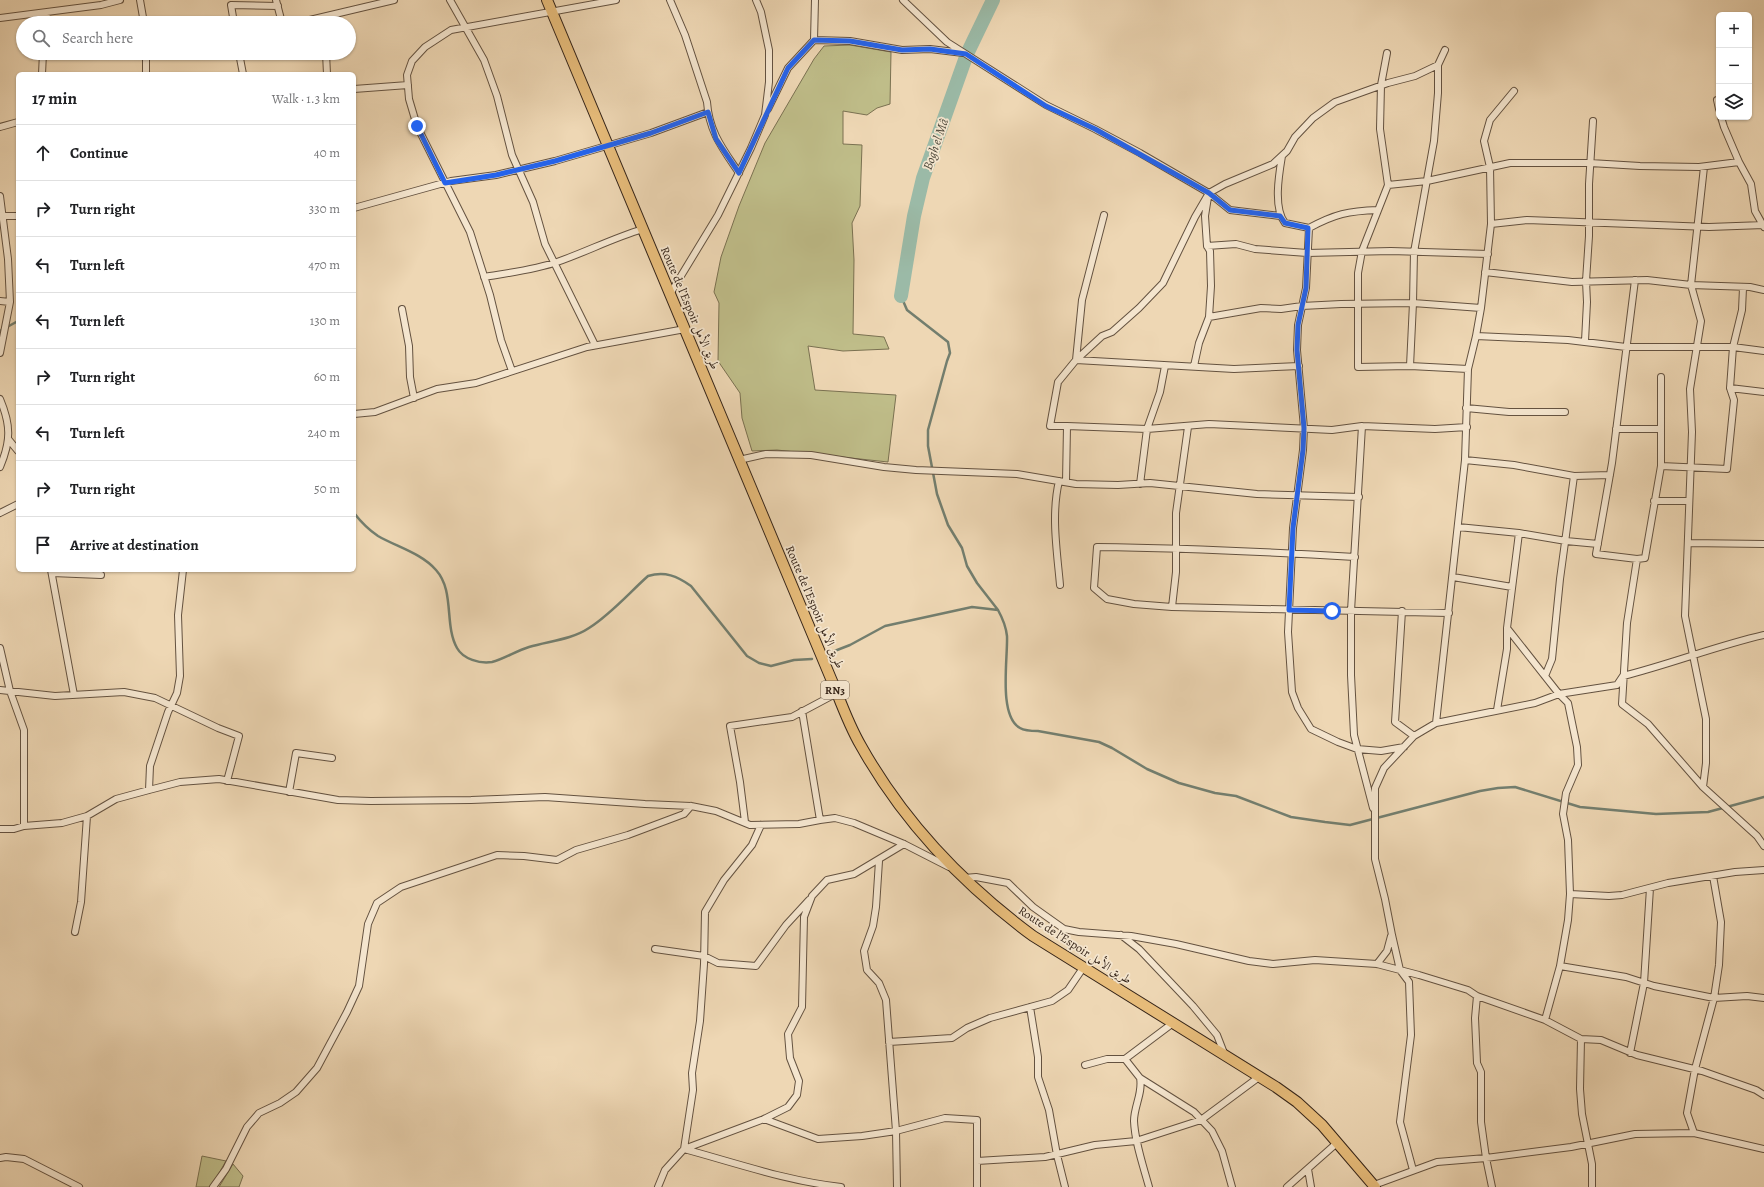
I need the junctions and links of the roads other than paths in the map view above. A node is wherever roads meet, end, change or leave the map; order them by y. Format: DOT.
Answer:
graph roads {
  1 [pos="120,0"];
  2 [pos="140,0"];
  3 [pos="364,0"];
  4 [pos="394,0"];
  5 [pos="450,0"];
  6 [pos="547,0"];
  7 [pos="616,0"];
  8 [pos="670,0"];
  9 [pos="756,0"];
  10 [pos="815,0"];
  11 [pos="903,0"];
  12 [pos="277,3"];
  13 [pos="366,7"];
  14 [pos="46,12"];
  15 [pos="552,12"];
  16 [pos="46,16"];
  17 [pos="143,16"];
  18 [pos="233,16"];
  19 [pos="280,16"];
  20 [pos="338,16"];
  21 [pos="0,18"];
  22 [pos="464,27"];
  23 [pos="814,40"];
  24 [pos="1445,50"];
  25 [pos="1387,53"];
  26 [pos="966,54"];
  27 [pos="43,60"];
  28 [pos="146,60"];
  29 [pos="240,60"];
  30 [pos="326,60"];
  31 [pos="1438,65"];
  32 [pos="42,72"];
  33 [pos="146,72"];
  34 [pos="243,72"];
  35 [pos="327,72"];
  36 [pos="408,85"];
  37 [pos="1381,85"];
  38 [pos="356,89"];
  39 [pos="1514,91"];
  40 [pos="708,112"];
  41 [pos="765,114"];
  42 [pos="1722,120"];
  43 [pos="1593,121"];
  44 [pos="16,123"];
  45 [pos="0,127"];
  46 [pos="607,144"];
  47 [pos="1282,156"];
  48 [pos="1739,162"];
  49 [pos="1590,163"];
  50 [pos="1490,167"];
  51 [pos="1704,167"];
  52 [pos="519,170"];
  53 [pos="739,173"];
  54 [pos="1427,181"];
  55 [pos="445,183"];
  56 [pos="1388,185"];
  57 [pos="1209,193"];
  58 [pos="0,196"];
  59 [pos="356,207"];
  60 [pos="1378,210"];
  61 [pos="1104,215"];
  62 [pos="1,216"];
  63 [pos="16,216"];
  64 [pos="1280,216"];
  65 [pos="1589,221"];
  66 [pos="1491,224"];
  67 [pos="1697,226"];
  68 [pos="1764,226"];
  69 [pos="1308,228"];
  70 [pos="643,229"];
  71 [pos="1207,246"];
  72 [pos="1362,252"];
  73 [pos="1414,252"];
  74 [pos="1307,253"];
  75 [pos="1488,254"];
  76 [pos="555,263"];
  77 [pos="1485,272"];
  78 [pos="484,277"];
  79 [pos="1635,280"];
  80 [pos="1586,281"];
  81 [pos="1691,285"];
  82 [pos="1743,288"];
  83 [pos="1764,290"];
  84 [pos="670,294"];
  85 [pos="0,302"];
  86 [pos="10,302"];
  87 [pos="1413,303"];
  88 [pos="1359,304"];
  89 [pos="1302,306"];
  90 [pos="1481,308"];
  91 [pos="402,309"];
  92 [pos="1209,317"];
  93 [pos="685,329"];
  94 [pos="1476,336"];
  95 [pos="1585,341"];
  96 [pos="595,345"];
  97 [pos="1626,347"];
  98 [pos="1697,347"];
  99 [pos="1733,347"];
  100 [pos="1764,351"];
  101 [pos="0,353"];
  102 [pos="1076,360"];
  103 [pos="1165,366"];
  104 [pos="1194,366"];
  105 [pos="1299,366"];
  106 [pos="1410,366"];
  107 [pos="1468,369"];
  108 [pos="512,371"];
  109 [pos="1660,377"];
  110 [pos="1730,388"];
  111 [pos="1764,392"];
  112 [pos="414,398"];
  113 [pos="0,399"];
  114 [pos="1466,408"];
  115 [pos="1566,412"];
  116 [pos="356,414"];
  117 [pos="1067,426"];
  118 [pos="1188,426"];
  119 [pos="1362,426"];
  120 [pos="1467,427"];
  121 [pos="1304,428"];
  122 [pos="1147,429"];
  123 [pos="1616,429"];
  124 [pos="1660,429"];
  125 [pos="9,440"];
  126 [pos="16,449"];
  127 [pos="739,460"];
  128 [pos="1465,460"];
  129 [pos="1661,466"];
  130 [pos="0,467"];
  131 [pos="1690,467"];
  132 [pos="1610,475"];
  133 [pos="1574,476"];
  134 [pos="1059,481"];
  135 [pos="1066,482"];
  136 [pos="1140,484"];
  137 [pos="1181,487"];
  138 [pos="1296,494"];
  139 [pos="1359,497"];
  140 [pos="1654,501"];
  141 [pos="1689,501"];
  142 [pos="16,505"];
  143 [pos="0,513"];
  144 [pos="1458,527"];
  145 [pos="1519,533"];
  146 [pos="1566,541"];
  147 [pos="1598,544"];
  148 [pos="1688,544"];
  149 [pos="1764,544"];
  150 [pos="1175,549"];
  151 [pos="1292,554"];
  152 [pos="1354,557"];
  153 [pos="1637,559"];
  154 [pos="52,572"];
  155 [pos="183,572"];
  156 [pos="101,575"];
  157 [pos="1453,577"];
  158 [pos="1060,585"];
  159 [pos="1512,586"];
  160 [pos="1172,607"];
  161 [pos="1289,610"];
  162 [pos="1351,611"];
  163 [pos="1402,611"];
  164 [pos="1448,613"];
  165 [pos="1507,628"];
  166 [pos="1764,635"];
  167 [pos="0,648"];
  168 [pos="1693,656"];
  169 [pos="1545,676"];
  170 [pos="1623,676"];
  171 [pos="0,690"];
  172 [pos="10,692"];
  173 [pos="836,693"];
  174 [pos="1559,694"];
  175 [pos="74,695"];
  176 [pos="171,706"];
  177 [pos="1497,710"];
  178 [pos="802,711"];
  179 [pos="1436,723"];
  180 [pos="1414,736"];
  181 [pos="1404,747"];
  182 [pos="1357,749"];
  183 [pos="332,758"];
  184 [pos="227,781"];
  185 [pos="1703,788"];
  186 [pos="149,790"];
  187 [pos="289,792"];
  188 [pos="691,806"];
  189 [pos="87,816"];
  190 [pos="1375,817"];
  191 [pos="820,820"];
  192 [pos="745,822"];
  193 [pos="761,825"];
  194 [pos="24,826"];
  195 [pos="0,828"];
  196 [pos="904,844"];
  197 [pos="1764,846"];
  198 [pos="879,861"];
  199 [pos="954,869"];
  200 [pos="1764,870"];
  201 [pos="1713,876"];
  202 [pos="964,878"];
  203 [pos="1650,888"];
  204 [pos="1570,894"];
  205 [pos="812,896"];
  206 [pos="75,932"];
  207 [pos="1121,935"];
  208 [pos="1392,935"];
  209 [pos="655,949"];
  210 [pos="704,956"];
  211 [pos="1377,964"];
  212 [pos="1560,966"];
  213 [pos="1083,968"];
  214 [pos="1400,970"];
  215 [pos="1644,983"];
  216 [pos="1477,996"];
  217 [pos="1714,998"];
  218 [pos="1764,998"];
  219 [pos="1030,1007"];
  220 [pos="1545,1020"];
  221 [pos="1173,1023"];
  222 [pos="1581,1039"];
  223 [pos="888,1042"];
  224 [pos="1630,1052"];
  225 [pos="1224,1055"];
  226 [pos="1125,1059"];
  227 [pos="1085,1065"];
  228 [pos="1695,1069"];
  229 [pos="1259,1077"];
  230 [pos="1140,1078"];
  231 [pos="1764,1095"];
  232 [pos="764,1119"];
  233 [pos="1201,1120"];
  234 [pos="896,1131"];
  235 [pos="1694,1133"];
  236 [pos="1136,1141"];
  237 [pos="1338,1142"];
  238 [pos="1587,1144"];
  239 [pos="684,1149"];
  240 [pos="1764,1149"];
  241 [pos="1057,1155"];
  242 [pos="0,1158"];
  243 [pos="1486,1158"];
  244 [pos="977,1161"];
  245 [pos="1308,1169"];
  246 [pos="1413,1170"];
  247 [pos="1374,1186"];
  248 [pos="79,1187"];
  249 [pos="213,1187"];
  250 [pos="658,1187"];
  251 [pos="841,1187"];
  252 [pos="897,1187"];
  253 [pos="977,1187"];
  254 [pos="1065,1187"];
  255 [pos="1149,1187"];
  256 [pos="1232,1187"];
  257 [pos="1287,1187"];
  258 [pos="1311,1187"];
  259 [pos="1492,1187"];
  260 [pos="1592,1187"];
  1 -- 14 [label="street"];
  2 -- 17 [label="street"];
  3 -- 13 [label="street"];
  4 -- 13 [label="street"];
  5 -- 22 [label="street"];
  6 -- 15 [label="highway, Route de l’Espoir طريق الأمل / RN3"];
  7 -- 15 [label="street"];
  8 -- 40 [label="street"];
  9 -- 41 [label="street"];
  10 -- 23 [label="street"];
  11 -- 26 [label="street"];
  12 -- 18 [label="street"];
  12 -- 19 [label="street"];
  13 -- 20 [label="street"];
  14 -- 16 [label="street"];
  14 -- 21 [label="street"];
  15 -- 22 [label="street"];
  15 -- 46 [label="highway, Route de l’Espoir طريق الأمل / RN3"];
  22 -- 36 [label="street"];
  22 -- 52 [label="street"];
  23 -- 26 [label="street"];
  23 -- 41 [label="street"];
  24 -- 31 [label="street"];
  25 -- 37 [label="street"];
  26 -- 57 [label="street"];
  27 -- 32 [label="street"];
  28 -- 33 [label="street"];
  29 -- 34 [label="street"];
  30 -- 35 [label="street"];
  31 -- 37 [label="street"];
  31 -- 54 [label="street"];
  36 -- 38 [label="street"];
  36 -- 55 [label="street"];
  37 -- 47 [label="street"];
  37 -- 56 [label="street"];
  39 -- 50 [label="street"];
  40 -- 46 [label="street"];
  40 -- 53 [label="street"];
  41 -- 53 [label="street"];
  42 -- 48 [label="street"];
  43 -- 49 [label="street"];
  44 -- 45 [label="street"];
  46 -- 52 [label="street"];
  46 -- 70 [label="highway, Route de l’Espoir طريق الأمل / RN3"];
  47 -- 57 [label="street"];
  47 -- 64 [label="street"];
  48 -- 51 [label="street"];
  48 -- 68 [label="street"];
  49 -- 50 [label="street"];
  49 -- 51 [label="street"];
  49 -- 65 [label="street"];
  50 -- 54 [label="street"];
  50 -- 66 [label="street"];
  51 -- 67 [label="street"];
  52 -- 55 [label="street"];
  52 -- 76 [label="street"];
  53 -- 84 [label="street"];
  54 -- 56 [label="street"];
  54 -- 73 [label="street"];
  55 -- 59 [label="street"];
  55 -- 78 [label="street"];
  56 -- 60 [label="street"];
  57 -- 64 [label="street"];
  57 -- 71 [label="street"];
  57 -- 102 [label="street"];
  58 -- 62 [label="street"];
  60 -- 69 [label="street"];
  60 -- 72 [label="street"];
  61 -- 102 [label="street"];
  62 -- 63 [label="street"];
  62 -- 86 [label="street"];
  64 -- 69 [label="street"];
  65 -- 66 [label="street"];
  65 -- 67 [label="street"];
  65 -- 80 [label="street"];
  66 -- 75 [label="street"];
  67 -- 68 [label="street"];
  67 -- 81 [label="street"];
  69 -- 74 [label="street"];
  70 -- 76 [label="street"];
  70 -- 84 [label="highway, Route de l’Espoir طريق الأمل / RN3"];
  71 -- 74 [label="street"];
  71 -- 92 [label="street"];
  72 -- 73 [label="street"];
  72 -- 74 [label="street"];
  72 -- 88 [label="street"];
  73 -- 75 [label="street"];
  73 -- 87 [label="street"];
  74 -- 89 [label="street"];
  75 -- 77 [label="street"];
  76 -- 78 [label="street"];
  76 -- 96 [label="street"];
  77 -- 80 [label="street"];
  77 -- 90 [label="street"];
  78 -- 108 [label="street"];
  79 -- 80 [label="street"];
  79 -- 81 [label="street"];
  79 -- 97 [label="street"];
  80 -- 95 [label="street"];
  81 -- 82 [label="street"];
  81 -- 98 [label="street"];
  82 -- 83 [label="street"];
  82 -- 99 [label="street"];
  84 -- 93 [label="highway, Route de l’Espoir طريق الأمل / RN3"];
  85 -- 86 [label="street"];
  86 -- 101 [label="street"];
  87 -- 88 [label="street"];
  87 -- 90 [label="street"];
  87 -- 106 [label="street"];
  88 -- 89 [label="street"];
  88 -- 106 [label="street"];
  89 -- 92 [label="street"];
  89 -- 105 [label="street"];
  90 -- 94 [label="street"];
  91 -- 112 [label="street"];
  92 -- 104 [label="street"];
  93 -- 96 [label="street"];
  93 -- 127 [label="highway, Route de l’Espoir طريق الأمل / RN3"];
  94 -- 95 [label="street"];
  94 -- 107 [label="street"];
  95 -- 97 [label="street"];
  96 -- 108 [label="street"];
  97 -- 98 [label="street"];
  97 -- 123 [label="street"];
  98 -- 99 [label="street"];
  98 -- 131 [label="street"];
  99 -- 100 [label="street"];
  99 -- 110 [label="street"];
  102 -- 103 [label="street"];
  102 -- 117 [label="street"];
  103 -- 104 [label="street"];
  103 -- 122 [label="street"];
  104 -- 105 [label="street"];
  105 -- 121 [label="street"];
  106 -- 107 [label="street"];
  107 -- 114 [label="street"];
  108 -- 112 [label="street"];
  109 -- 124 [label="street"];
  110 -- 111 [label="street"];
  110 -- 131 [label="street"];
  112 -- 116 [label="street"];
  113 -- 125 [label="street"];
  114 -- 115 [label="street"];
  114 -- 120 [label="street"];
  117 -- 122 [label="street"];
  117 -- 135 [label="street"];
  118 -- 121 [label="street"];
  118 -- 122 [label="street"];
  118 -- 137 [label="street"];
  119 -- 120 [label="street"];
  119 -- 121 [label="street"];
  119 -- 139 [label="street"];
  120 -- 128 [label="street"];
  121 -- 138 [label="street"];
  122 -- 136 [label="street"];
  123 -- 124 [label="street"];
  123 -- 132 [label="street"];
  124 -- 129 [label="street"];
  125 -- 126 [label="street"];
  125 -- 130 [label="street"];
  127 -- 134 [label="street"];
  127 -- 173 [label="highway, Route de l’Espoir طريق الأمل / RN3"];
  128 -- 133 [label="street"];
  128 -- 144 [label="street"];
  129 -- 131 [label="street"];
  129 -- 140 [label="street"];
  131 -- 141 [label="street"];
  132 -- 133 [label="street"];
  132 -- 147 [label="street"];
  133 -- 146 [label="street"];
  134 -- 135 [label="street"];
  134 -- 158 [label="street"];
  135 -- 136 [label="street"];
  136 -- 137 [label="street"];
  137 -- 138 [label="street"];
  137 -- 150 [label="street"];
  138 -- 139 [label="street"];
  138 -- 151 [label="street"];
  139 -- 152 [label="street"];
  140 -- 141 [label="street"];
  140 -- 153 [label="street"];
  141 -- 148 [label="street"];
  142 -- 143 [label="street"];
  144 -- 145 [label="street"];
  144 -- 157 [label="street"];
  145 -- 146 [label="street"];
  145 -- 159 [label="street"];
  146 -- 147 [label="street"];
  146 -- 169 [label="street"];
  147 -- 153 [label="street"];
  148 -- 149 [label="street"];
  148 -- 168 [label="street"];
  150 -- 151 [label="street"];
  150 -- 160 [label="street"];
  150 -- 160 [label="street"];
  151 -- 152 [label="street"];
  151 -- 161 [label="street"];
  152 -- 162 [label="street"];
  153 -- 170 [label="street"];
  154 -- 156 [label="street"];
  154 -- 175 [label="street"];
  155 -- 176 [label="street"];
  157 -- 159 [label="street"];
  157 -- 164 [label="street"];
  159 -- 165 [label="street"];
  160 -- 161 [label="street"];
  161 -- 162 [label="street"];
  161 -- 182 [label="street"];
  162 -- 163 [label="street"];
  162 -- 182 [label="street"];
  163 -- 164 [label="street"];
  163 -- 180 [label="street"];
  164 -- 179 [label="street"];
  165 -- 169 [label="street"];
  165 -- 177 [label="street"];
  166 -- 168 [label="street"];
  167 -- 172 [label="street"];
  168 -- 170 [label="street"];
  168 -- 185 [label="street"];
  169 -- 174 [label="street"];
  170 -- 174 [label="street"];
  170 -- 185 [label="street"];
  171 -- 172 [label="street"];
  172 -- 175 [label="street"];
  172 -- 194 [label="street"];
  173 -- 178 [label="street"];
  173 -- 199 [label="highway, Route de l’Espoir طريق الأمل / RN3"];
  174 -- 177 [label="street"];
  174 -- 204 [label="street"];
  175 -- 176 [label="street"];
  176 -- 184 [label="street"];
  176 -- 186 [label="street"];
  177 -- 179 [label="street"];
  178 -- 191 [label="street"];
  178 -- 192 [label="street"];
  179 -- 180 [label="street"];
  180 -- 181 [label="street"];
  181 -- 182 [label="street"];
  181 -- 190 [label="street"];
  182 -- 190 [label="street"];
  183 -- 187 [label="street"];
  184 -- 186 [label="street"];
  184 -- 187 [label="street"];
  185 -- 197 [label="street"];
  186 -- 189 [label="street"];
  187 -- 188 [label="street"];
  188 -- 192 [label="street"];
  188 -- 249 [label="street"];
  189 -- 194 [label="street"];
  189 -- 206 [label="street"];
  190 -- 208 [label="street"];
  191 -- 193 [label="street"];
  191 -- 196 [label="street"];
  192 -- 193 [label="street"];
  193 -- 210 [label="street"];
  194 -- 195 [label="street"];
  196 -- 198 [label="street"];
  196 -- 199 [label="street"];
  198 -- 205 [label="street"];
  198 -- 223 [label="street"];
  199 -- 202 [label="highway, Route de l’Espoir طريق الأمل / RN3"];
  200 -- 201 [label="street"];
  201 -- 203 [label="street"];
  201 -- 217 [label="street"];
  202 -- 207 [label="street"];
  202 -- 213 [label="highway, Route de l’Espoir طريق الأمل / RN3"];
  203 -- 204 [label="street"];
  203 -- 215 [label="street"];
  204 -- 212 [label="street"];
  205 -- 210 [label="street"];
  205 -- 232 [label="street"];
  207 -- 211 [label="street"];
  207 -- 225 [label="street"];
  208 -- 211 [label="street"];
  208 -- 214 [label="street"];
  209 -- 210 [label="street"];
  210 -- 239 [label="street"];
  211 -- 214 [label="street"];
  212 -- 215 [label="street"];
  212 -- 220 [label="street"];
  213 -- 219 [label="street"];
  213 -- 221 [label="highway, Route de l’Espoir طريق الأمل / RN3"];
  214 -- 216 [label="street"];
  214 -- 246 [label="street"];
  215 -- 217 [label="street"];
  215 -- 224 [label="street"];
  216 -- 220 [label="street"];
  216 -- 243 [label="street"];
  217 -- 218 [label="street"];
  217 -- 228 [label="street"];
  219 -- 223 [label="street"];
  219 -- 241 [label="street"];
  220 -- 222 [label="street"];
  221 -- 225 [label="highway, Route de l’Espoir طريق الأمل / RN3"];
  221 -- 226 [label="street"];
  222 -- 224 [label="street"];
  222 -- 238 [label="street"];
  223 -- 234 [label="street"];
  224 -- 228 [label="street"];
  225 -- 229 [label="highway, Route de l’Espoir طريق الأمل / RN3"];
  226 -- 227 [label="street"];
  226 -- 230 [label="street"];
  228 -- 231 [label="street"];
  228 -- 235 [label="street"];
  229 -- 233 [label="street"];
  229 -- 237 [label="highway, Route de l’Espoir طريق الأمل / RN3"];
  230 -- 233 [label="street"];
  230 -- 236 [label="street"];
  232 -- 234 [label="street"];
  232 -- 239 [label="street"];
  233 -- 236 [label="street"];
  233 -- 256 [label="street"];
  234 -- 244 [label="street"];
  234 -- 252 [label="street"];
  235 -- 238 [label="street"];
  235 -- 240 [label="street"];
  236 -- 241 [label="street"];
  236 -- 255 [label="street"];
  237 -- 245 [label="street"];
  237 -- 247 [label="highway, Route de l’Espoir طريق الأمل / RN3"];
  238 -- 243 [label="street"];
  238 -- 260 [label="street"];
  239 -- 250 [label="street"];
  239 -- 251 [label="street"];
  241 -- 244 [label="street"];
  241 -- 254 [label="street"];
  242 -- 248 [label="street"];
  243 -- 246 [label="street"];
  243 -- 259 [label="street"];
  244 -- 253 [label="street"];
  245 -- 257 [label="street"];
  245 -- 258 [label="street"];
  246 -- 247 [label="street"];
}
